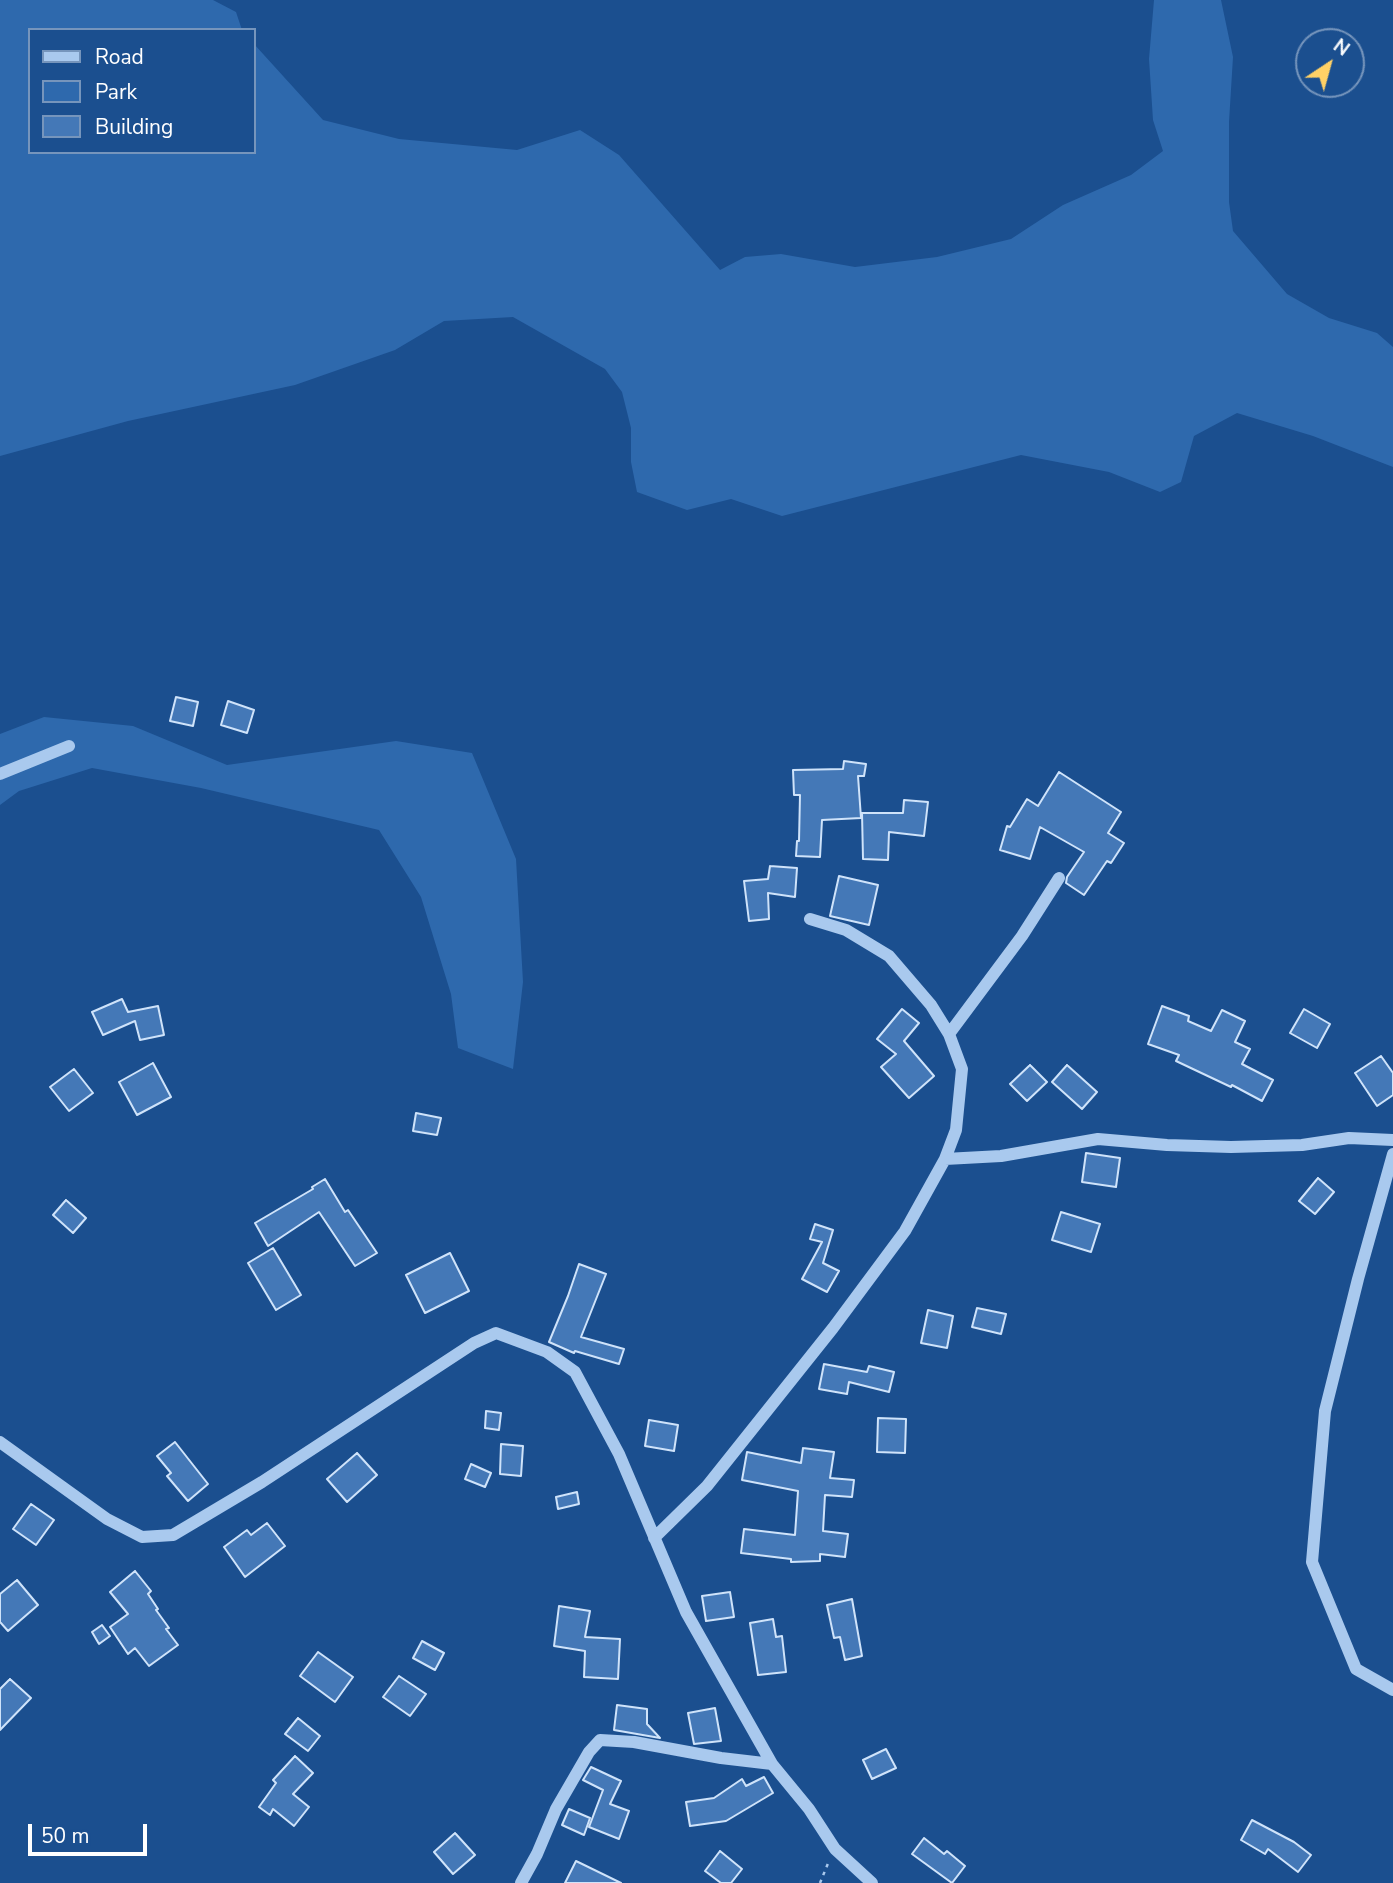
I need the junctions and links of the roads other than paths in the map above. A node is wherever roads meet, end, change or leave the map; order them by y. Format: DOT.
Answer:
graph roads {
  1 [pos="69,746"];
  2 [pos="0,774"];
  3 [pos="1059,878"];
  4 [pos="810,919"];
  5 [pos="949,1034"];
  6 [pos="1393,1140"];
  7 [pos="1393,1154"];
  8 [pos="945,1159"];
  9 [pos="0,1442"];
  10 [pos="654,1538"];
  11 [pos="1393,1690"];
  12 [pos="772,1764"];
  13 [pos="521,1883"];
  14 [pos="872,1883"];
  1 -- 2 [label="street"];
  3 -- 5 [label="street"];
  4 -- 5 [label="street"];
  5 -- 8 [label="street"];
  6 -- 8 [label="street"];
  7 -- 11 [label="street"];
  8 -- 10 [label="street"];
  9 -- 10 [label="street"];
  10 -- 12 [label="street"];
  12 -- 13 [label="street"];
  12 -- 14 [label="street"];
}
